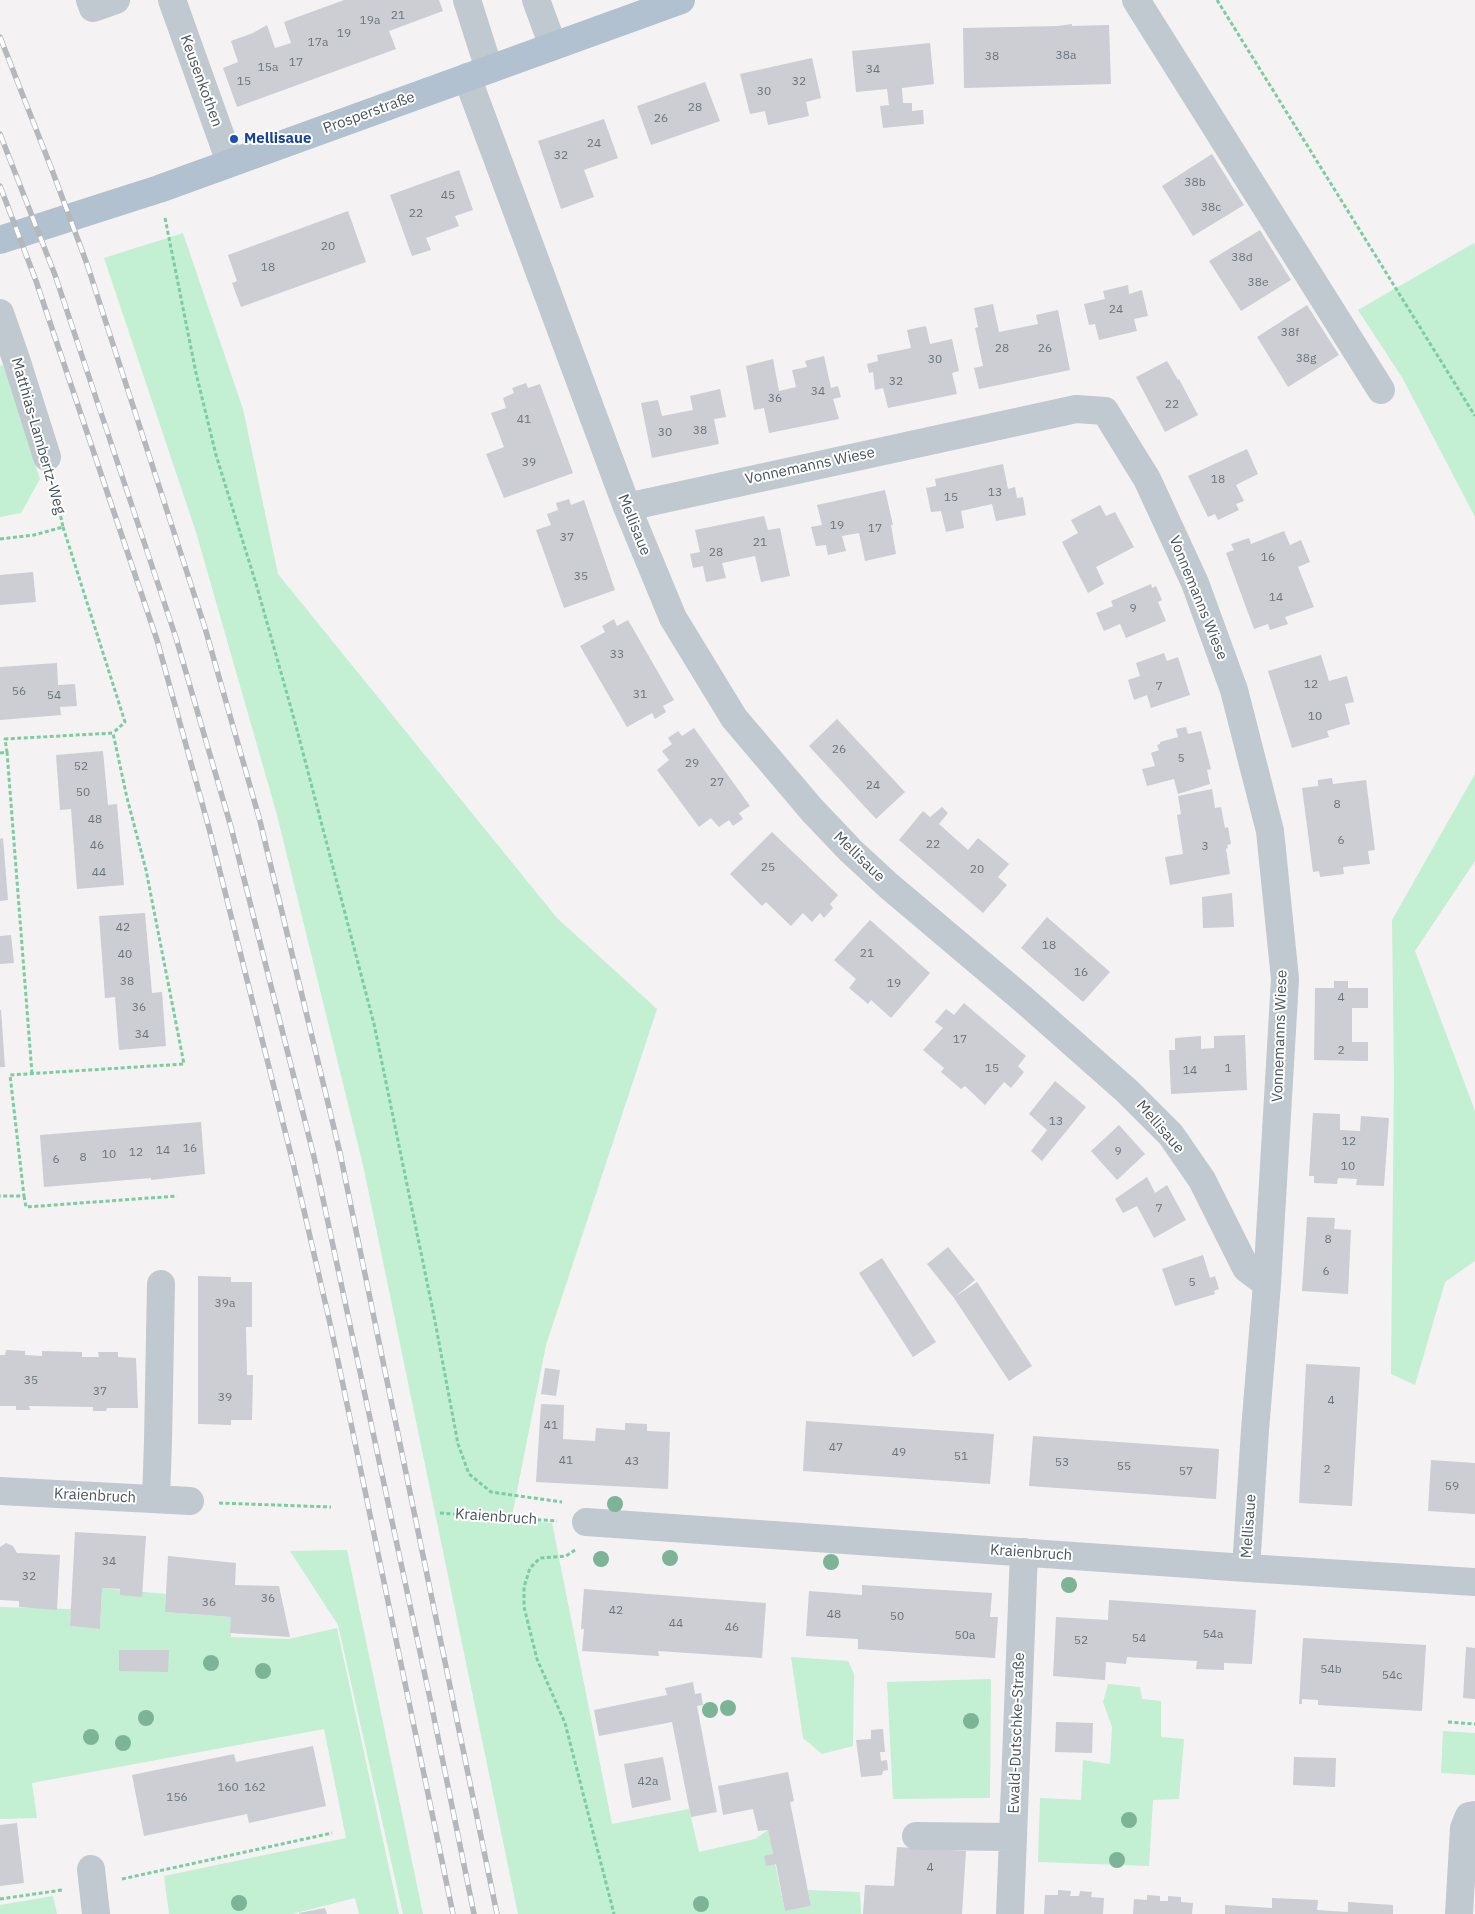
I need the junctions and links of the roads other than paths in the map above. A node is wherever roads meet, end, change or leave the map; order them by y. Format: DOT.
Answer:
graph roads {
  1 [pos="90,0"];
  2 [pos="116,0"];
  3 [pos="172,0"];
  4 [pos="467,0"];
  5 [pos="536,0"];
  6 [pos="681,0"];
  7 [pos="1136,0"];
  8 [pos="553,46"];
  9 [pos="478,73"];
  10 [pos="230,162"];
  11 [pos="0,240"];
  12 [pos="0,313"];
  13 [pos="1381,390"];
  14 [pos="47,457"];
  15 [pos="627,507"];
  16 [pos="161,1284"];
  17 [pos="1267,1284"];
  18 [pos="0,1491"];
  19 [pos="156,1499"];
  20 [pos="202,1502"];
  21 [pos="577,1512"];
  22 [pos="1024,1552"];
  23 [pos="1246,1568"];
  24 [pos="1475,1582"];
  25 [pos="1475,1815"];
  26 [pos="916,1836"];
  27 [pos="1013,1837"];
  28 [pos="92,1877"];
  29 [pos="96,1914"];
  30 [pos="1010,1914"];
  31 [pos="1459,1914"];
  1 -- 2 [label="street"];
  3 -- 10 [label="street, Keusenkothen"];
  4 -- 9 [label="street, Mellisaue"];
  5 -- 8 [label="street"];
  6 -- 8 [label="main road, Prosperstraße"];
  7 -- 13 [label="street"];
  8 -- 9 [label="main road, Prosperstraße"];
  9 -- 10 [label="main road, Prosperstraße"];
  9 -- 15 [label="street, Mellisaue"];
  10 -- 11 [label="main road, Prosperstraße"];
  12 -- 14 [label="street, Matthias-Lambertz-Weg"];
  15 -- 17 [label="street, Mellisaue"];
  15 -- 17 [label="street, Vonnemanns Wiese"];
  16 -- 19 [label="street"];
  17 -- 23 [label="street, Mellisaue"];
  18 -- 19 [label="street, Kraienbruch"];
  19 -- 20 [label="street, Kraienbruch"];
  21 -- 22 [label="street, Kraienbruch"];
  22 -- 23 [label="street, Kraienbruch"];
  22 -- 27 [label="street, Ewald-Dutschke-Straße"];
  23 -- 24 [label="street, Kraienbruch"];
  25 -- 31 [label="street"];
  26 -- 27 [label="street"];
  27 -- 30 [label="street, Ewald-Dutschke-Straße"];
  28 -- 29 [label="street"];
}
